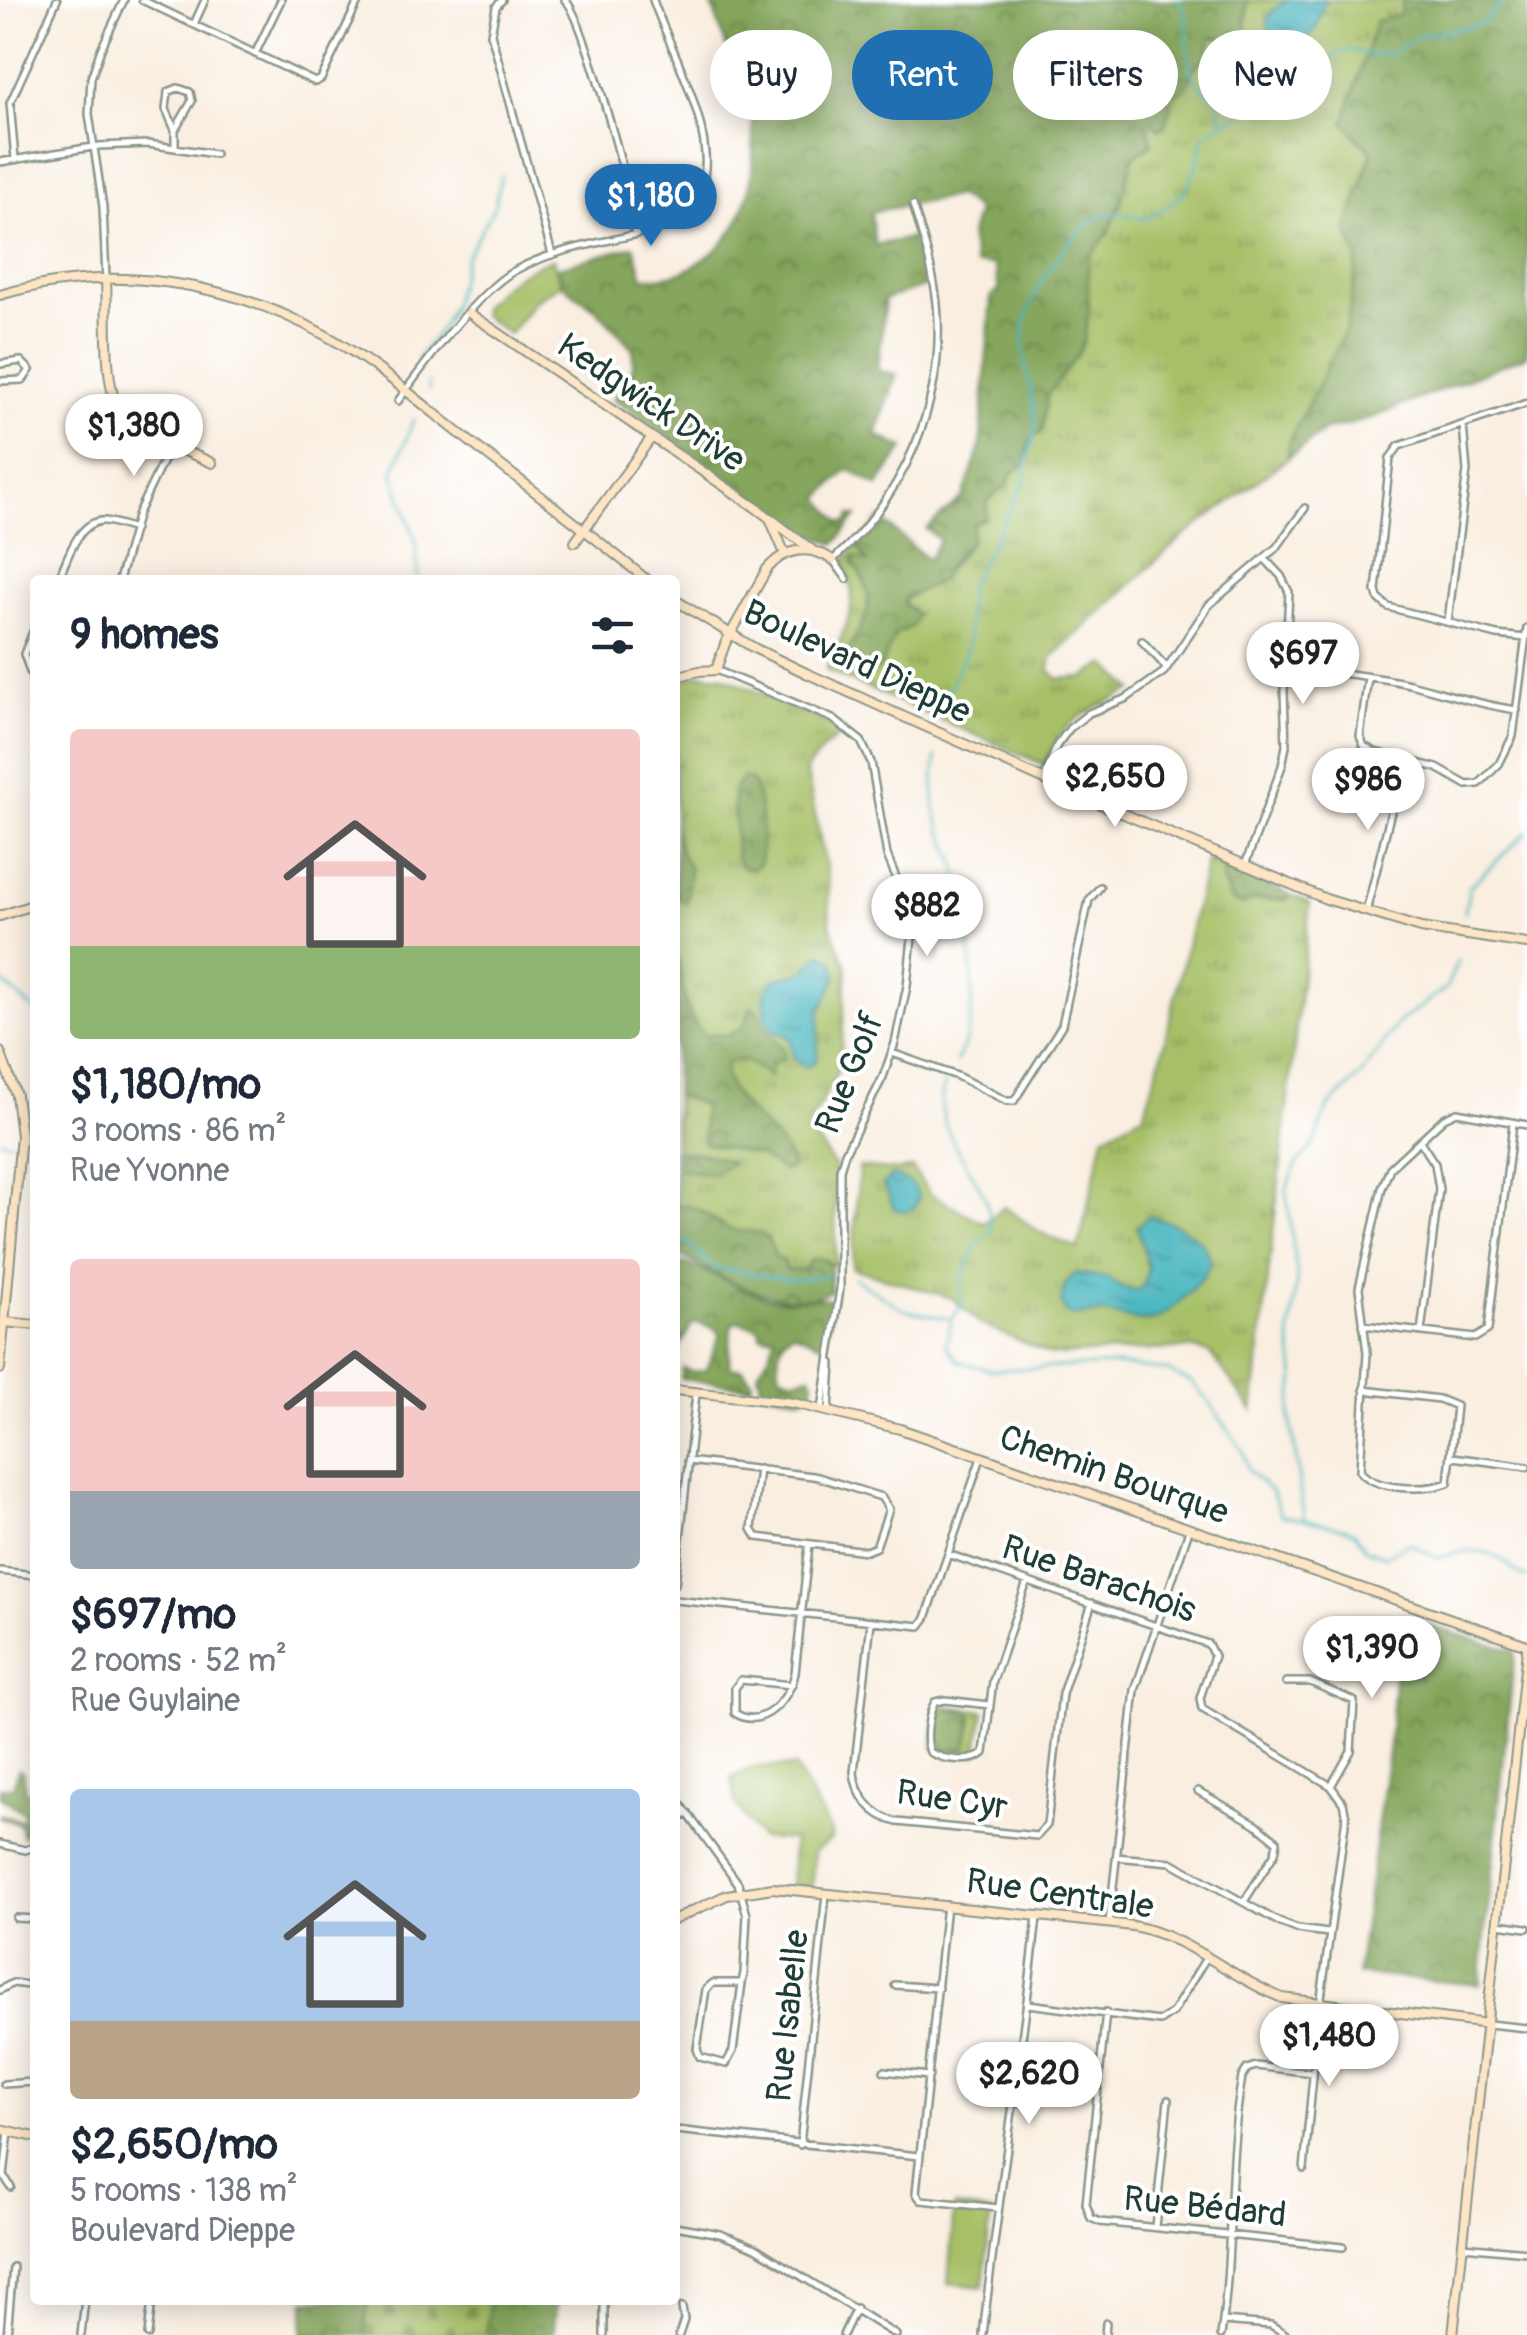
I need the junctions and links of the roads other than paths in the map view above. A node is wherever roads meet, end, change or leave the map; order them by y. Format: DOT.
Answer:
graph roads {
  1 [pos="57,0"];
  2 [pos="124,0"];
  3 [pos="142,0"];
  4 [pos="205,0"];
  5 [pos="282,0"];
  6 [pos="359,0"];
  7 [pos="502,0"];
  8 [pos="565,0"];
  9 [pos="652,0"];
  10 [pos="194,24"];
  11 [pos="256,54"];
  12 [pos="175,130"];
  13 [pos="93,147"];
  14 [pos="175,148"];
  15 [pos="215,154"];
  16 [pos="14,160"];
  17 [pos="0,162"];
  18 [pos="913,205"];
  19 [pos="635,234"];
  20 [pos="552,254"];
  21 [pos="106,279"];
  22 [pos="0,295"];
  23 [pos="469,313"];
  24 [pos="0,364"];
  25 [pos="0,380"];
  26 [pos="405,391"];
  27 [pos="398,401"];
  28 [pos="1527,403"];
  29 [pos="1463,424"];
  30 [pos="652,437"];
  31 [pos="171,443"];
  32 [pos="212,462"];
  33 [pos="1305,508"];
  34 [pos="592,518"];
  35 [pos="769,518"];
  36 [pos="573,520"];
  37 [pos="134,528"];
  38 [pos="584,530"];
  39 [pos="596,539"];
  40 [pos="575,542"];
  41 [pos="812,550"];
  42 [pos="785,554"];
  43 [pos="1264,558"];
  44 [pos="834,560"];
  45 [pos="60,575"];
  46 [pos="120,575"];
  47 [pos="641,575"];
  48 [pos="847,578"];
  49 [pos="680,603"];
  50 [pos="1448,621"];
  51 [pos="1527,628"];
  52 [pos="730,635"];
  53 [pos="1526,638"];
  54 [pos="30,639"];
  55 [pos="1142,641"];
  56 [pos="1167,668"];
  57 [pos="1285,668"];
  58 [pos="716,670"];
  59 [pos="30,671"];
  60 [pos="680,675"];
  61 [pos="1368,677"];
  62 [pos="1516,710"];
  63 [pos="1404,760"];
  64 [pos="1044,778"];
  65 [pos="1245,865"];
  66 [pos="1100,887"];
  67 [pos="30,906"];
  68 [pos="1366,914"];
  69 [pos="0,916"];
  70 [pos="1527,944"];
  71 [pos="0,1052"];
  72 [pos="892,1053"];
  73 [pos="1514,1122"];
  74 [pos="1527,1125"];
  75 [pos="1420,1140"];
  76 [pos="0,1249"];
  77 [pos="12,1249"];
  78 [pos="5,1322"];
  79 [pos="30,1324"];
  80 [pos="1364,1325"];
  81 [pos="1422,1332"];
  82 [pos="0,1369"];
  83 [pos="680,1390"];
  84 [pos="1364,1390"];
  85 [pos="696,1392"];
  86 [pos="825,1410"];
  87 [pos="1453,1457"];
  88 [pos="981,1458"];
  89 [pos="688,1461"];
  90 [pos="1527,1468"];
  91 [pos="759,1469"];
  92 [pos="1189,1530"];
  93 [pos="680,1537"];
  94 [pos="809,1545"];
  95 [pos="948,1554"];
  96 [pos="0,1571"];
  97 [pos="30,1574"];
  98 [pos="1027,1581"];
  99 [pos="680,1601"];
  100 [pos="1092,1603"];
  101 [pos="801,1614"];
  102 [pos="871,1622"];
  103 [pos="1156,1626"];
  104 [pos="1527,1648"];
  105 [pos="1286,1682"];
  106 [pos="792,1686"];
  107 [pos="990,1705"];
  108 [pos="1332,1786"];
  109 [pos="1198,1791"];
  110 [pos="680,1803"];
  111 [pos="688,1813"];
  112 [pos="680,1819"];
  113 [pos="0,1844"];
  114 [pos="30,1848"];
  115 [pos="1116,1857"];
  116 [pos="741,1892"];
  117 [pos="826,1892"];
  118 [pos="1245,1900"];
  119 [pos="946,1906"];
  120 [pos="680,1916"];
  121 [pos="1037,1916"];
  122 [pos="16,1918"];
  123 [pos="30,1919"];
  124 [pos="1109,1923"];
  125 [pos="1498,1924"];
  126 [pos="1527,1928"];
  127 [pos="1329,1933"];
  128 [pos="1206,1958"];
  129 [pos="742,1983"];
  130 [pos="30,1985"];
  131 [pos="895,1985"];
  132 [pos="938,1988"];
  133 [pos="0,1990"];
  134 [pos="1028,2004"];
  135 [pos="1320,2005"];
  136 [pos="1106,2012"];
  137 [pos="1488,2024"];
  138 [pos="1527,2028"];
  139 [pos="884,2071"];
  140 [pos="1313,2073"];
  141 [pos="929,2076"];
  142 [pos="30,2082"];
  143 [pos="4,2084"];
  144 [pos="1168,2100"];
  145 [pos="4,2130"];
  146 [pos="680,2131"];
  147 [pos="30,2136"];
  148 [pos="800,2144"];
  149 [pos="919,2156"];
  150 [pos="1304,2170"];
  151 [pos="11,2187"];
  152 [pos="998,2208"];
  153 [pos="1155,2226"];
  154 [pos="680,2227"];
  155 [pos="1232,2235"];
  156 [pos="1343,2246"];
  157 [pos="1463,2246"];
  158 [pos="1527,2252"];
  159 [pos="13,2268"];
  160 [pos="84,2305"];
  161 [pos="151,2305"];
  162 [pos="604,2305"];
  163 [pos="682,2307"];
  164 [pos="856,2308"];
  165 [pos="1224,2321"];
  166 [pos="1106,2324"];
  167 [pos="7,2335"];
  168 [pos="81,2335"];
  169 [pos="148,2335"];
  170 [pos="604,2335"];
  171 [pos="679,2335"];
  172 [pos="842,2335"];
  173 [pos="896,2335"];
  174 [pos="983,2335"];
  175 [pos="1105,2335"];
  176 [pos="1221,2335"];
  177 [pos="1287,2335"];
  178 [pos="1453,2335"];
  1 -- 16 [label="street"];
  2 -- 13 [label="street"];
  3 -- 10 [label="street"];
  4 -- 10 [label="street"];
  5 -- 11 [label="street"];
  6 -- 11 [label="street"];
  7 -- 20 [label="street"];
  8 -- 19 [label="street"];
  9 -- 19 [label="street"];
  10 -- 11 [label="street"];
  12 -- 12 [label="street"];
  12 -- 14 [label="street"];
  13 -- 14 [label="street"];
  13 -- 16 [label="street"];
  13 -- 21 [label="street"];
  14 -- 15 [label="street"];
  16 -- 17 [label="street"];
  18 -- 44 [label="street"];
  19 -- 20 [label="street"];
  20 -- 23 [label="street"];
  21 -- 22 [label="street"];
  21 -- 26 [label="street"];
  21 -- 31 [label="street"];
  23 -- 26 [label="street"];
  23 -- 30 [label="street, Kedgwick Drive"];
  24 -- 25 [label="street"];
  26 -- 27 [label="street"];
  26 -- 36 [label="street"];
  28 -- 29 [label="street"];
  29 -- 50 [label="street"];
  29 -- 50 [label="street"];
  30 -- 34 [label="street"];
  30 -- 35 [label="street, Kedgwick Drive"];
  31 -- 32 [label="street"];
  31 -- 37 [label="street"];
  33 -- 43 [label="street"];
  34 -- 36 [label="street"];
  34 -- 38 [label="street"];
  34 -- 39 [label="street"];
  35 -- 41 [label="street, Kedgwick Drive"];
  35 -- 42 [label="street"];
  36 -- 38 [label="street"];
  37 -- 45 [label="street"];
  37 -- 46 [label="street"];
  38 -- 39 [label="street"];
  38 -- 40 [label="street"];
  39 -- 47 [label="street"];
  41 -- 42 [label="street"];
  41 -- 44 [label="street, Kedgwick Drive"];
  42 -- 52 [label="street"];
  43 -- 56 [label="street"];
  43 -- 57 [label="street"];
  44 -- 48 [label="street"];
  49 -- 52 [label="street, Boulevard Dieppe"];
  50 -- 53 [label="street"];
  51 -- 53 [label="street"];
  52 -- 58 [label="street"];
  52 -- 64 [label="street, Boulevard Dieppe"];
  53 -- 62 [label="street"];
  54 -- 59 [label="street"];
  55 -- 56 [label="street"];
  56 -- 64 [label="street"];
  57 -- 61 [label="street"];
  57 -- 65 [label="street"];
  58 -- 60 [label="street"];
  58 -- 72 [label="street, Rue Golf"];
  61 -- 62 [label="street"];
  61 -- 63 [label="street"];
  62 -- 63 [label="street"];
  63 -- 68 [label="street"];
  64 -- 65 [label="street, Boulevard Dieppe"];
  65 -- 68 [label="street, Boulevard Dieppe"];
  66 -- 72 [label="street"];
  67 -- 69 [label="street"];
  68 -- 70 [label="street, Boulevard Dieppe"];
  71 -- 77 [label="street"];
  72 -- 86 [label="street, Rue Golf"];
  73 -- 74 [label="street"];
  73 -- 75 [label="street"];
  73 -- 81 [label="street"];
  75 -- 80 [label="street"];
  75 -- 81 [label="street"];
  76 -- 77 [label="street"];
  77 -- 78 [label="street"];
  78 -- 79 [label="street"];
  78 -- 82 [label="street"];
  80 -- 81 [label="street"];
  80 -- 84 [label="street"];
  83 -- 85 [label="street, Chemin Bourque"];
  84 -- 87 [label="street"];
  84 -- 87 [label="street"];
  85 -- 86 [label="street, Chemin Bourque"];
  85 -- 89 [label="street"];
  86 -- 88 [label="street, Chemin Bourque"];
  87 -- 90 [label="street"];
  88 -- 92 [label="street, Chemin Bourque"];
  88 -- 95 [label="street"];
  89 -- 91 [label="street"];
  89 -- 93 [label="street"];
  91 -- 94 [label="street"];
  91 -- 94 [label="street"];
  92 -- 103 [label="street"];
  92 -- 104 [label="street, Chemin Bourque"];
  94 -- 101 [label="street"];
  95 -- 98 [label="street, Rue Barachois"];
  95 -- 102 [label="street"];
  96 -- 97 [label="street"];
  98 -- 100 [label="street, Rue Barachois"];
  98 -- 107 [label="street"];
  99 -- 101 [label="street"];
  100 -- 102 [label="street, Rue Cyr"];
  100 -- 103 [label="street, Rue Barachois"];
  101 -- 102 [label="street"];
  101 -- 106 [label="street"];
  103 -- 108 [label="street, Rue Barachois"];
  103 -- 115 [label="street"];
  104 -- 125 [label="street"];
  105 -- 108 [label="street"];
  106 -- 106 [label="street"];
  107 -- 107 [label="street"];
  108 -- 127 [label="street"];
  109 -- 118 [label="street"];
  110 -- 111 [label="street"];
  111 -- 112 [label="street"];
  111 -- 116 [label="street"];
  113 -- 114 [label="street"];
  115 -- 118 [label="street"];
  115 -- 124 [label="street"];
  116 -- 117 [label="street, Rue Centrale"];
  116 -- 120 [label="street, Rue Centrale"];
  116 -- 129 [label="street"];
  117 -- 119 [label="street, Rue Centrale"];
  117 -- 148 [label="street, Rue Isabelle"];
  118 -- 127 [label="street"];
  119 -- 121 [label="street, Rue Centrale"];
  119 -- 132 [label="street"];
  121 -- 124 [label="street, Rue Centrale"];
  121 -- 134 [label="street"];
  122 -- 123 [label="street"];
  124 -- 128 [label="street, Rue Centrale"];
  125 -- 126 [label="street"];
  125 -- 137 [label="street"];
  127 -- 135 [label="street"];
  128 -- 135 [label="street, Rue Centrale"];
  128 -- 136 [label="street"];
  129 -- 129 [label="street"];
  130 -- 133 [label="street"];
  131 -- 132 [label="street"];
  132 -- 141 [label="street"];
  134 -- 136 [label="street"];
  134 -- 152 [label="street"];
  135 -- 137 [label="street, Rue Centrale"];
  135 -- 140 [label="street"];
  136 -- 153 [label="street, Rue Bédard"];
  137 -- 138 [label="street"];
  137 -- 157 [label="street"];
  139 -- 141 [label="street"];
  140 -- 150 [label="street"];
  140 -- 155 [label="street"];
  141 -- 149 [label="street"];
  142 -- 143 [label="street"];
  144 -- 153 [label="street"];
  145 -- 147 [label="street"];
  145 -- 151 [label="street"];
  146 -- 148 [label="street"];
  148 -- 149 [label="street"];
  149 -- 152 [label="street"];
  152 -- 174 [label="street"];
  153 -- 155 [label="street, Rue Bédard"];
  154 -- 164 [label="street"];
  155 -- 156 [label="street, Rue Bédard"];
  155 -- 165 [label="street"];
  157 -- 158 [label="street"];
  157 -- 178 [label="street"];
  159 -- 167 [label="street"];
  160 -- 168 [label="street"];
  161 -- 169 [label="street"];
  162 -- 170 [label="street"];
  163 -- 171 [label="street"];
  164 -- 172 [label="street"];
  164 -- 173 [label="street"];
  165 -- 176 [label="street"];
  165 -- 177 [label="street"];
  166 -- 175 [label="street"];
}
